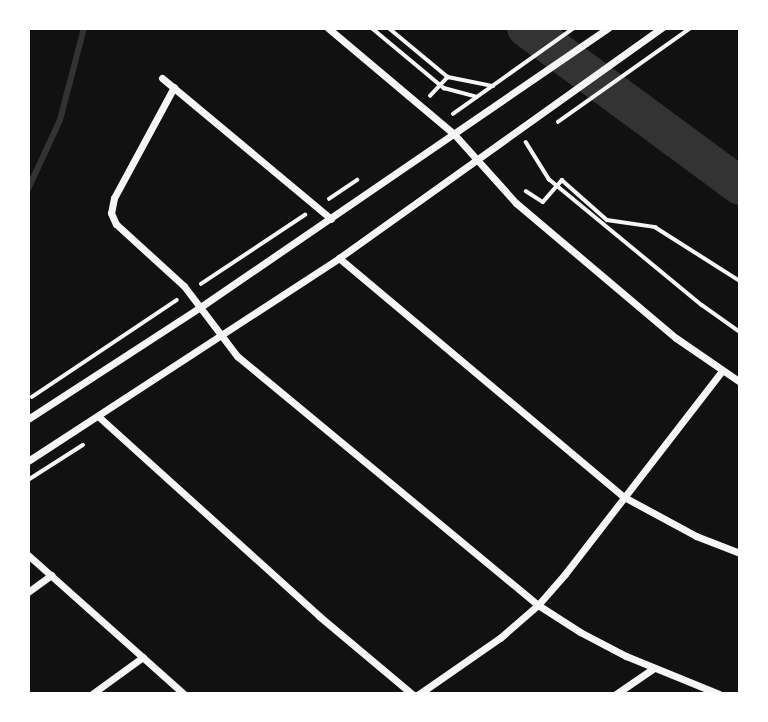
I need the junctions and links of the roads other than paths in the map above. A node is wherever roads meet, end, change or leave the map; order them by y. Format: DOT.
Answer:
graph roads {
  1 [pos="328,28"];
  2 [pos="608,28"];
  3 [pos="662,28"];
  4 [pos="162,78"];
  5 [pos="174,88"];
  6 [pos="454,134"];
  7 [pos="478,160"];
  8 [pos="331,219"];
  9 [pos="339,258"];
  10 [pos="199,309"];
  11 [pos="220,337"];
  12 [pos="722,371"];
  13 [pos="740,382"];
  14 [pos="99,417"];
  15 [pos="28,419"];
  16 [pos="28,461"];
  17 [pos="624,497"];
  18 [pos="740,553"];
  19 [pos="28,555"];
  20 [pos="51,575"];
  21 [pos="28,592"];
  22 [pos="538,605"];
  23 [pos="144,657"];
  24 [pos="654,668"];
  25 [pos="92,694"];
  26 [pos="184,694"];
  27 [pos="412,694"];
  28 [pos="419,694"];
  29 [pos="616,694"];
  30 [pos="719,694"];
  1 -- 6 [label="street"];
  2 -- 6 [label="street"];
  3 -- 7 [label="street"];
  4 -- 5 [label="street"];
  5 -- 8 [label="street"];
  5 -- 10 [label="street"];
  6 -- 7 [label="street"];
  6 -- 8 [label="street"];
  7 -- 9 [label="street"];
  7 -- 12 [label="street"];
  8 -- 10 [label="street"];
  9 -- 11 [label="street"];
  9 -- 17 [label="street"];
  10 -- 11 [label="street"];
  10 -- 15 [label="street"];
  11 -- 14 [label="street"];
  11 -- 22 [label="street"];
  12 -- 13 [label="street"];
  12 -- 17 [label="street"];
  14 -- 16 [label="street"];
  14 -- 27 [label="street"];
  17 -- 18 [label="street"];
  17 -- 22 [label="street"];
  19 -- 20 [label="street"];
  20 -- 21 [label="street"];
  20 -- 23 [label="street"];
  22 -- 24 [label="street"];
  22 -- 28 [label="street"];
  23 -- 25 [label="street"];
  23 -- 26 [label="street"];
  24 -- 29 [label="street"];
  24 -- 30 [label="street"];
}
